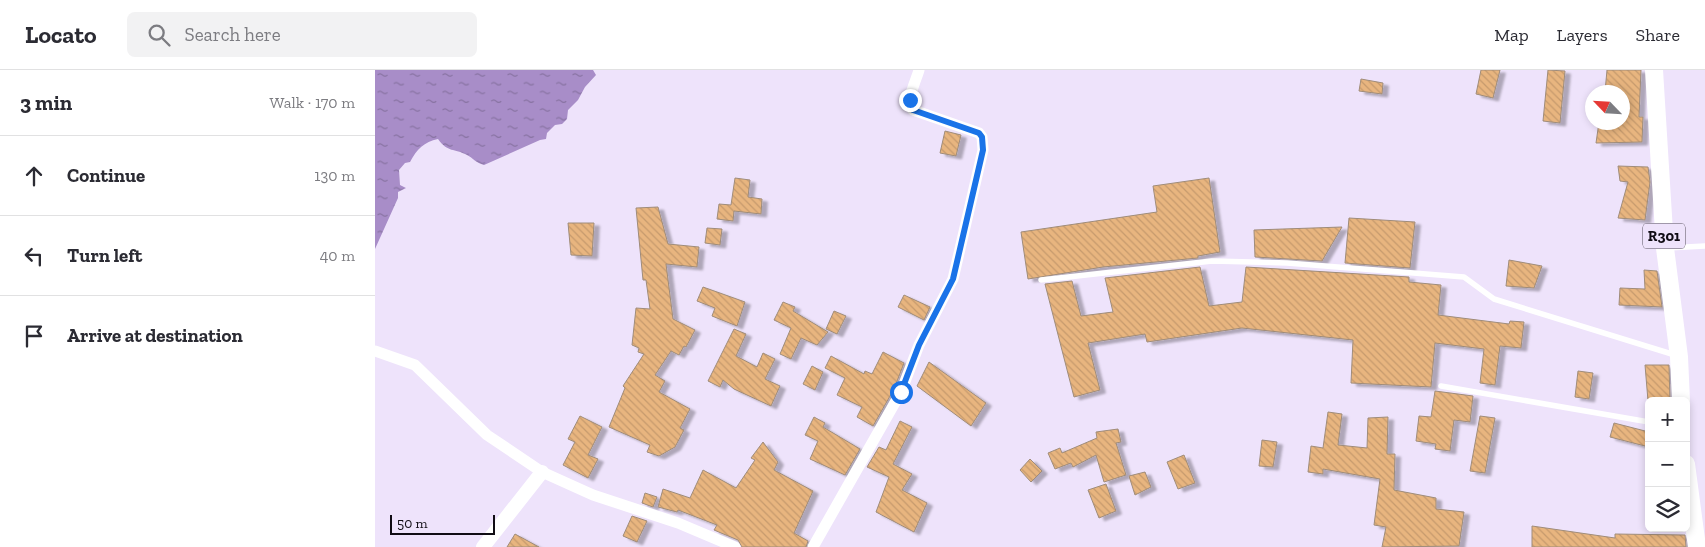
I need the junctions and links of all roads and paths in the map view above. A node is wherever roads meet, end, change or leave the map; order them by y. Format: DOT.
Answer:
graph roads {
  1 [pos="919,70"];
  2 [pos="1654,70"];
  3 [pos="1705,246"];
  4 [pos="1665,248"];
  5 [pos="1041,280"];
  6 [pos="375,351"];
  7 [pos="1679,357"];
  8 [pos="1441,386"];
  9 [pos="1681,397"];
  10 [pos="1645,421"];
  11 [pos="542,472"];
  12 [pos="1689,487"];
  13 [pos="483,547"];
  14 [pos="735,547"];
  15 [pos="813,547"];
  16 [pos="1697,547"];
  1 -- 15 [label="street"];
  2 -- 4 [label="main road, R301"];
  3 -- 4 [label="lane"];
  4 -- 7 [label="main road, R301"];
  5 -- 7 [label="lane"];
  6 -- 11 [label="street"];
  7 -- 9 [label="main road, R301"];
  8 -- 10 [label="lane"];
  11 -- 13 [label="street"];
  11 -- 14 [label="street"];
  12 -- 16 [label="main road"];
}
